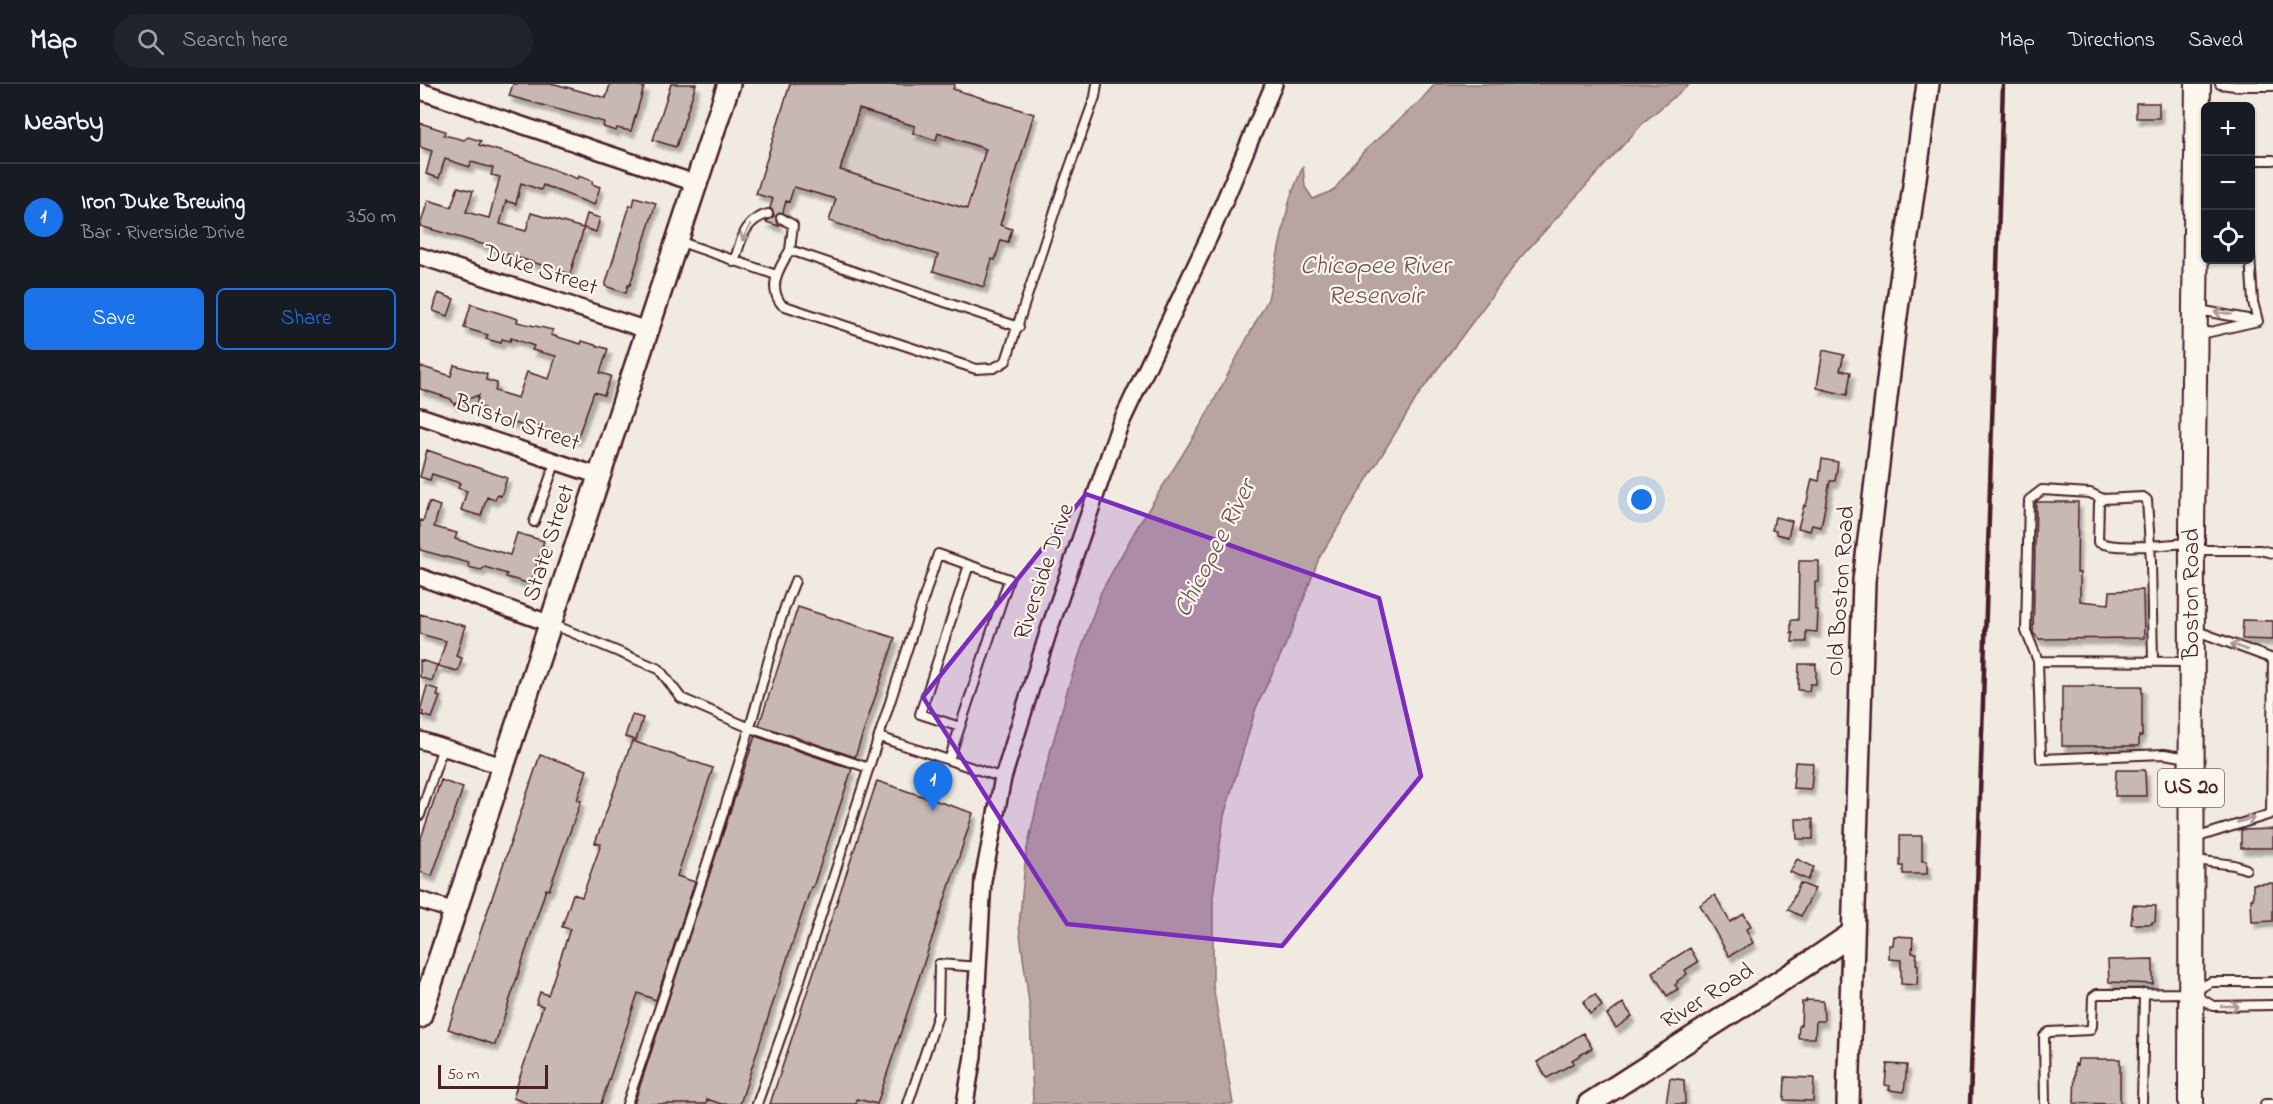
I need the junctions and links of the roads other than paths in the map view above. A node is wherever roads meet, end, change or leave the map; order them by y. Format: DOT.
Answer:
graph roads {
  1 [pos="729,84"];
  2 [pos="1097,84"];
  3 [pos="1274,84"];
  4 [pos="1928,84"];
  5 [pos="2198,84"];
  6 [pos="2220,84"];
  7 [pos="2235,85"];
  8 [pos="2273,86"];
  9 [pos="420,91"];
  10 [pos="2201,160"];
  11 [pos="2255,160"];
  12 [pos="2273,160"];
  13 [pos="695,183"];
  14 [pos="768,214"];
  15 [pos="781,218"];
  16 [pos="677,240"];
  17 [pos="790,250"];
  18 [pos="420,256"];
  19 [pos="734,262"];
  20 [pos="2251,264"];
  21 [pos="776,275"];
  22 [pos="2195,309"];
  23 [pos="2258,321"];
  24 [pos="1018,327"];
  25 [pos="647,330"];
  26 [pos="2195,335"];
  27 [pos="420,416"];
  28 [pos="555,461"];
  29 [pos="599,476"];
  30 [pos="2103,499"];
  31 [pos="534,522"];
  32 [pos="2150,545"];
  33 [pos="2192,546"];
  34 [pos="2273,553"];
  35 [pos="969,565"];
  36 [pos="420,578"];
  37 [pos="795,581"];
  38 [pos="550,624"];
  39 [pos="2193,630"];
  40 [pos="2038,661"];
  41 [pos="2153,662"];
  42 [pos="2192,662"];
  43 [pos="960,727"];
  44 [pos="750,728"];
  45 [pos="879,737"];
  46 [pos="420,740"];
  47 [pos="443,747"];
  48 [pos="2191,759"];
  49 [pos="950,760"];
  50 [pos="502,766"];
  51 [pos="869,768"];
  52 [pos="1003,778"];
  53 [pos="420,815"];
  54 [pos="2191,850"];
  55 [pos="2246,869"];
  56 [pos="420,900"];
  57 [pos="455,911"];
  58 [pos="1853,933"];
  59 [pos="979,967"];
  60 [pos="2273,982"];
  61 [pos="2144,993"];
  62 [pos="2191,993"];
  63 [pos="2273,1005"];
  64 [pos="420,1017"];
  65 [pos="1611,1097"];
  66 [pos="627,1104"];
  67 [pos="758,1104"];
  68 [pos="908,1104"];
  69 [pos="965,1104"];
  70 [pos="1589,1104"];
  71 [pos="1848,1104"];
  72 [pos="2045,1104"];
  73 [pos="2142,1104"];
  74 [pos="2191,1104"];
  75 [pos="2265,1104"];
  76 [pos="2273,1104"];
  1 -- 13 [label="street, State Street"];
  2 -- 24 [label="lane"];
  3 -- 52 [label="street, Riverside Drive"];
  4 -- 58 [label="street, Old Boston Road"];
  5 -- 10 [label="main road, Boston Road / US 20"];
  6 -- 7 [label="lane"];
  7 -- 8 [label="lane"];
  9 -- 13 [label="street"];
  10 -- 22 [label="main road, Boston Road / US 20"];
  11 -- 12 [label="lane"];
  13 -- 16 [label="street, State Street"];
  14 -- 19 [label="lane, one-way"];
  15 -- 17 [label="lane"];
  16 -- 19 [label="lane"];
  16 -- 25 [label="street, State Street"];
  17 -- 21 [label="lane"];
  17 -- 24 [label="lane"];
  18 -- 25 [label="street, Duke Street"];
  19 -- 21 [label="lane"];
  20 -- 23 [label="lane"];
  21 -- 24 [label="lane"];
  23 -- 22 [label="lane, one-way"];
  22 -- 26 [label="main road, Boston Road / US 20"];
  23 -- 26 [label="lane"];
  25 -- 29 [label="street, State Street"];
  26 -- 33 [label="main road, Boston Road / US 20"];
  27 -- 28 [label="street, Bristol Street"];
  28 -- 29 [label="street, Bristol Street"];
  28 -- 31 [label="lane"];
  29 -- 38 [label="street, State Street"];
  30 -- 32 [label="lane"];
  30 -- 32 [label="lane"];
  30 -- 40 [label="lane"];
  32 -- 33 [label="lane"];
  32 -- 41 [label="lane"];
  33 -- 34 [label="lane"];
  33 -- 39 [label="main road, Boston Road / US 20"];
  35 -- 43 [label="lane"];
  35 -- 43 [label="lane"];
  35 -- 45 [label="lane"];
  36 -- 38 [label="street"];
  37 -- 44 [label="lane"];
  38 -- 44 [label="lane"];
  38 -- 50 [label="street, State Street"];
  39 -- 42 [label="main road, Boston Road / US 20"];
  54 -- 39 [label="lane, one-way"];
  40 -- 41 [label="lane"];
  40 -- 48 [label="lane"];
  41 -- 42 [label="lane"];
  42 -- 48 [label="main road, Boston Road / US 20"];
  43 -- 49 [label="lane"];
  44 -- 51 [label="lane"];
  44 -- 66 [label="lane"];
  45 -- 49 [label="lane"];
  45 -- 51 [label="lane"];
  46 -- 47 [label="street"];
  47 -- 50 [label="street"];
  47 -- 53 [label="lane"];
  48 -- 54 [label="main road, Boston Road / US 20"];
  49 -- 52 [label="lane"];
  50 -- 57 [label="street, State Street"];
  51 -- 67 [label="lane"];
  52 -- 59 [label="street, Riverside Drive"];
  54 -- 55 [label="lane"];
  54 -- 62 [label="main road, Boston Road / US 20"];
  56 -- 57 [label="street"];
  57 -- 64 [label="street, State Street"];
  58 -- 65 [label="street, River Road"];
  58 -- 71 [label="street, Old Boston Road"];
  59 -- 68 [label="lane"];
  59 -- 69 [label="street, Riverside Drive"];
  60 -- 62 [label="lane"];
  61 -- 62 [label="lane"];
  61 -- 72 [label="lane"];
  61 -- 73 [label="lane"];
  62 -- 63 [label="lane, one-way"];
  62 -- 74 [label="main road, Boston Road / US 20"];
  65 -- 70 [label="street, River Road"];
  75 -- 76 [label="lane"];
}
